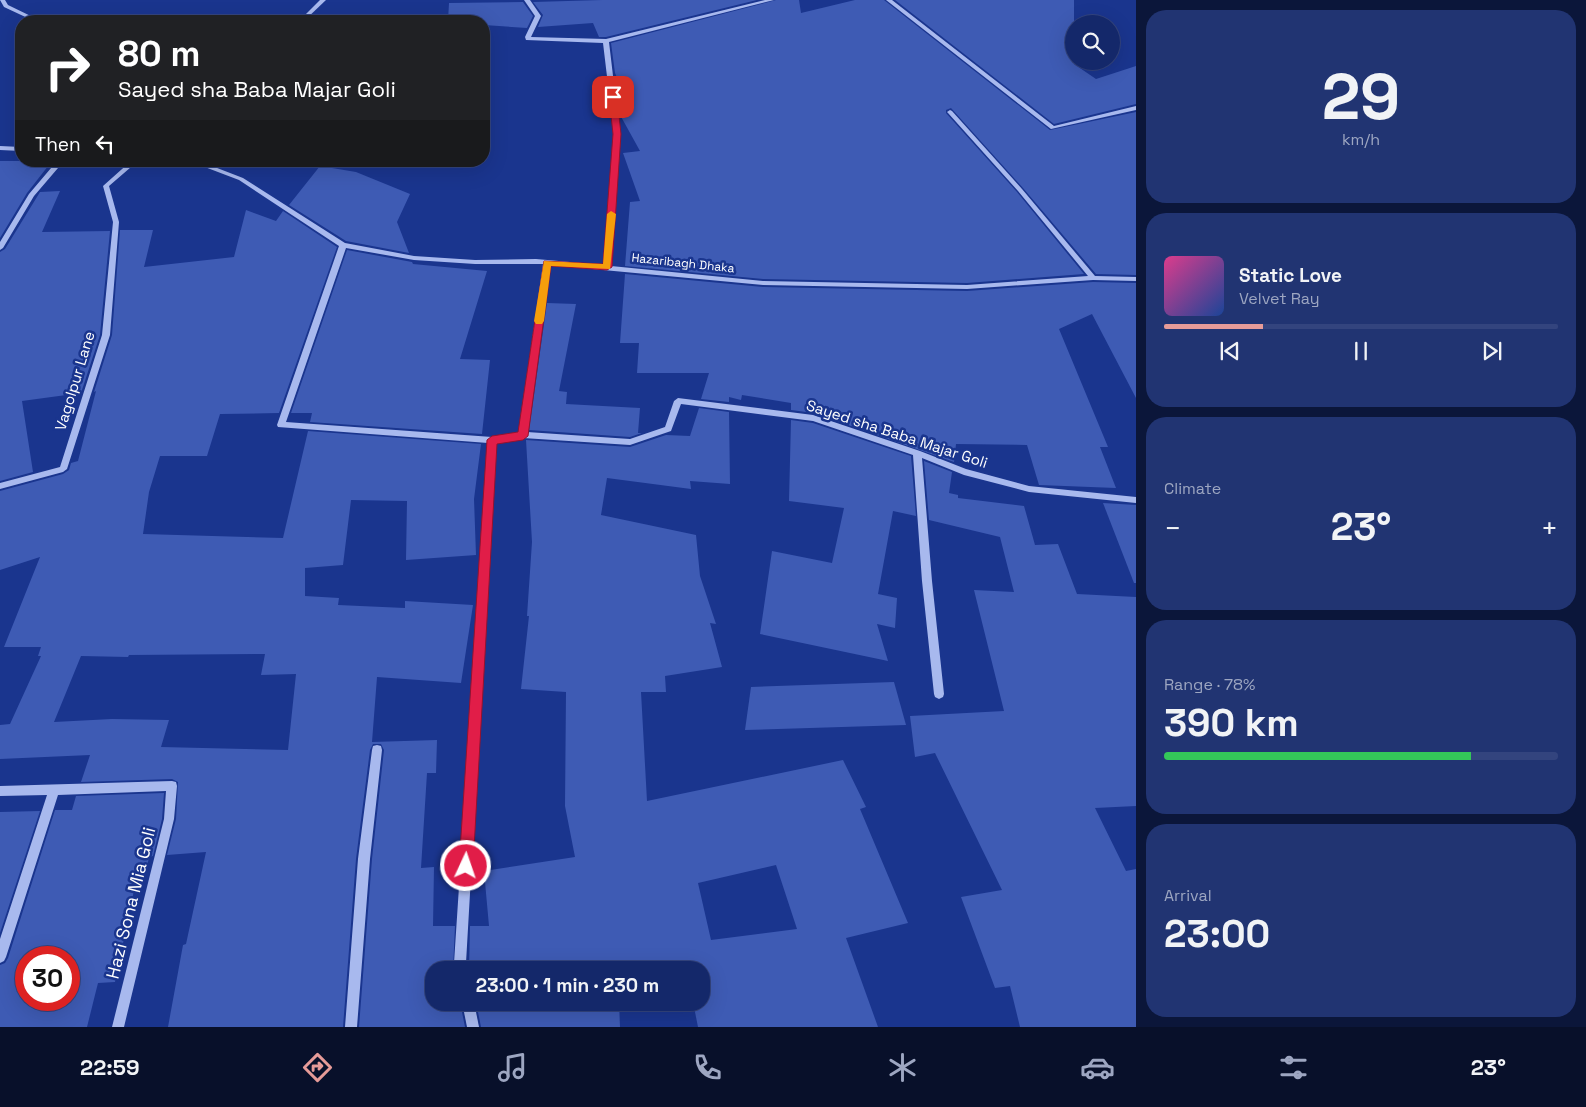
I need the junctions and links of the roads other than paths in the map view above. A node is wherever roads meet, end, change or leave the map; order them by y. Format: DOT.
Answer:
graph roads {
  1 [pos="2,0"];
  2 [pos="323,0"];
  3 [pos="527,0"];
  4 [pos="771,0"];
  5 [pos="889,0"];
  6 [pos="3,7"];
  7 [pos="23,15"];
  8 [pos="307,15"];
  9 [pos="606,42"];
  10 [pos="1136,108"];
  11 [pos="950,112"];
  12 [pos="0,148"];
  13 [pos="15,149"];
  14 [pos="56,167"];
  15 [pos="128,167"];
  16 [pos="208,167"];
  17 [pos="343,245"];
  18 [pos="0,248"];
  19 [pos="547,263"];
  20 [pos="607,267"];
  21 [pos="1093,278"];
  22 [pos="1136,279"];
  23 [pos="523,436"];
  24 [pos="492,440"];
  25 [pos="917,454"];
  26 [pos="0,486"];
  27 [pos="1136,500"];
  28 [pos="939,694"];
  29 [pos="378,750"];
  30 [pos="54,790"];
  31 [pos="0,791"];
  32 [pos="0,957"];
  33 [pos="460,961"];
  34 [pos="470,1011"];
  35 [pos="118,1027"];
  36 [pos="351,1027"];
  37 [pos="473,1027"];
  1 -- 6 [label="street"];
  2 -- 8 [label="street"];
  3 -- 9 [label="street"];
  4 -- 9 [label="street"];
  5 -- 10 [label="street"];
  6 -- 7 [label="street"];
  9 -- 20 [label="street"];
  11 -- 21 [label="street"];
  12 -- 13 [label="street"];
  14 -- 18 [label="street"];
  15 -- 26 [label="street, Vagolpur Lane"];
  16 -- 17 [label="street, Hazaribagh Dhaka"];
  17 -- 19 [label="street, Hazaribagh Dhaka"];
  17 -- 24 [label="street, Sayed sha Baba Majar Goli"];
  19 -- 20 [label="street, Hazaribagh Dhaka"];
  19 -- 23 [label="street"];
  20 -- 21 [label="street, Hazaribagh Dhaka"];
  21 -- 22 [label="street, Hazaribagh Dhaka"];
  23 -- 24 [label="street, Sayed sha Baba Majar Goli"];
  23 -- 25 [label="street, Sayed sha Baba Majar Goli"];
  24 -- 33 [label="street"];
  25 -- 27 [label="street, Sayed sha Baba Majar Goli"];
  25 -- 28 [label="street"];
  29 -- 36 [label="street"];
  30 -- 31 [label="street"];
  30 -- 32 [label="street"];
  30 -- 35 [label="street, Hazi Sona Mia Goli"];
  34 -- 37 [label="street"];
}
